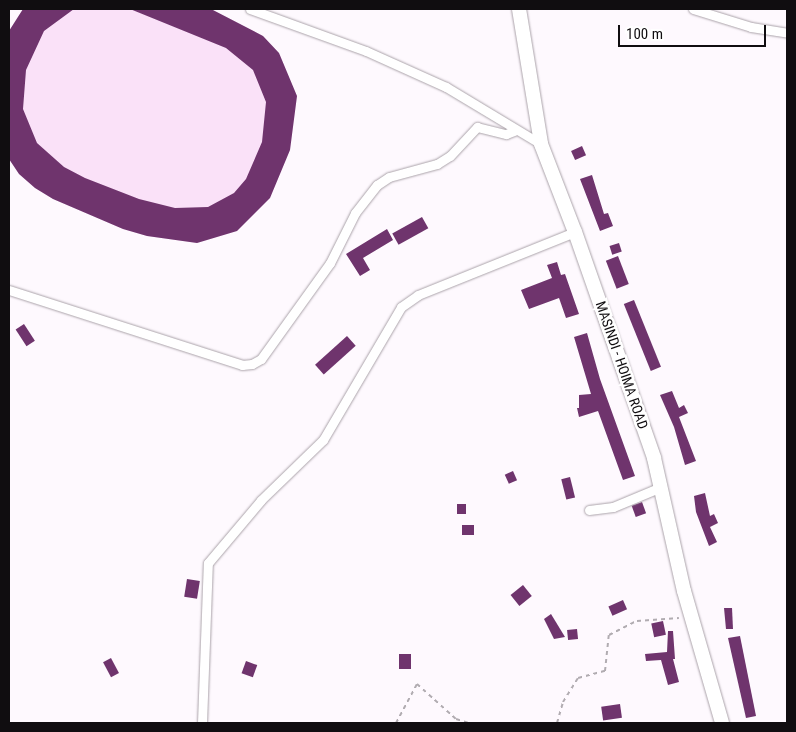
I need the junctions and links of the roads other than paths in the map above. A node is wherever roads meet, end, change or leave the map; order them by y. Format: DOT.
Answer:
graph roads {
  1 [pos="250,9"];
  2 [pos="519,9"];
  3 [pos="693,9"];
  4 [pos="787,33"];
  5 [pos="514,131"];
  6 [pos="541,144"];
  7 [pos="575,232"];
  8 [pos="9,290"];
  9 [pos="660,487"];
  10 [pos="589,510"];
  11 [pos="202,723"];
  12 [pos="722,723"];
  1 -- 5 [label="street"];
  2 -- 6 [label="main road, MASINDI - HOIMA ROAD"];
  3 -- 4 [label="street"];
  5 -- 6 [label="street"];
  5 -- 8 [label="street"];
  6 -- 7 [label="main road, MASINDI - HOIMA ROAD"];
  7 -- 9 [label="main road, MASINDI - HOIMA ROAD"];
  7 -- 11 [label="street"];
  9 -- 10 [label="street"];
  9 -- 12 [label="main road, MASINDI - HOIMA ROAD"];
}
